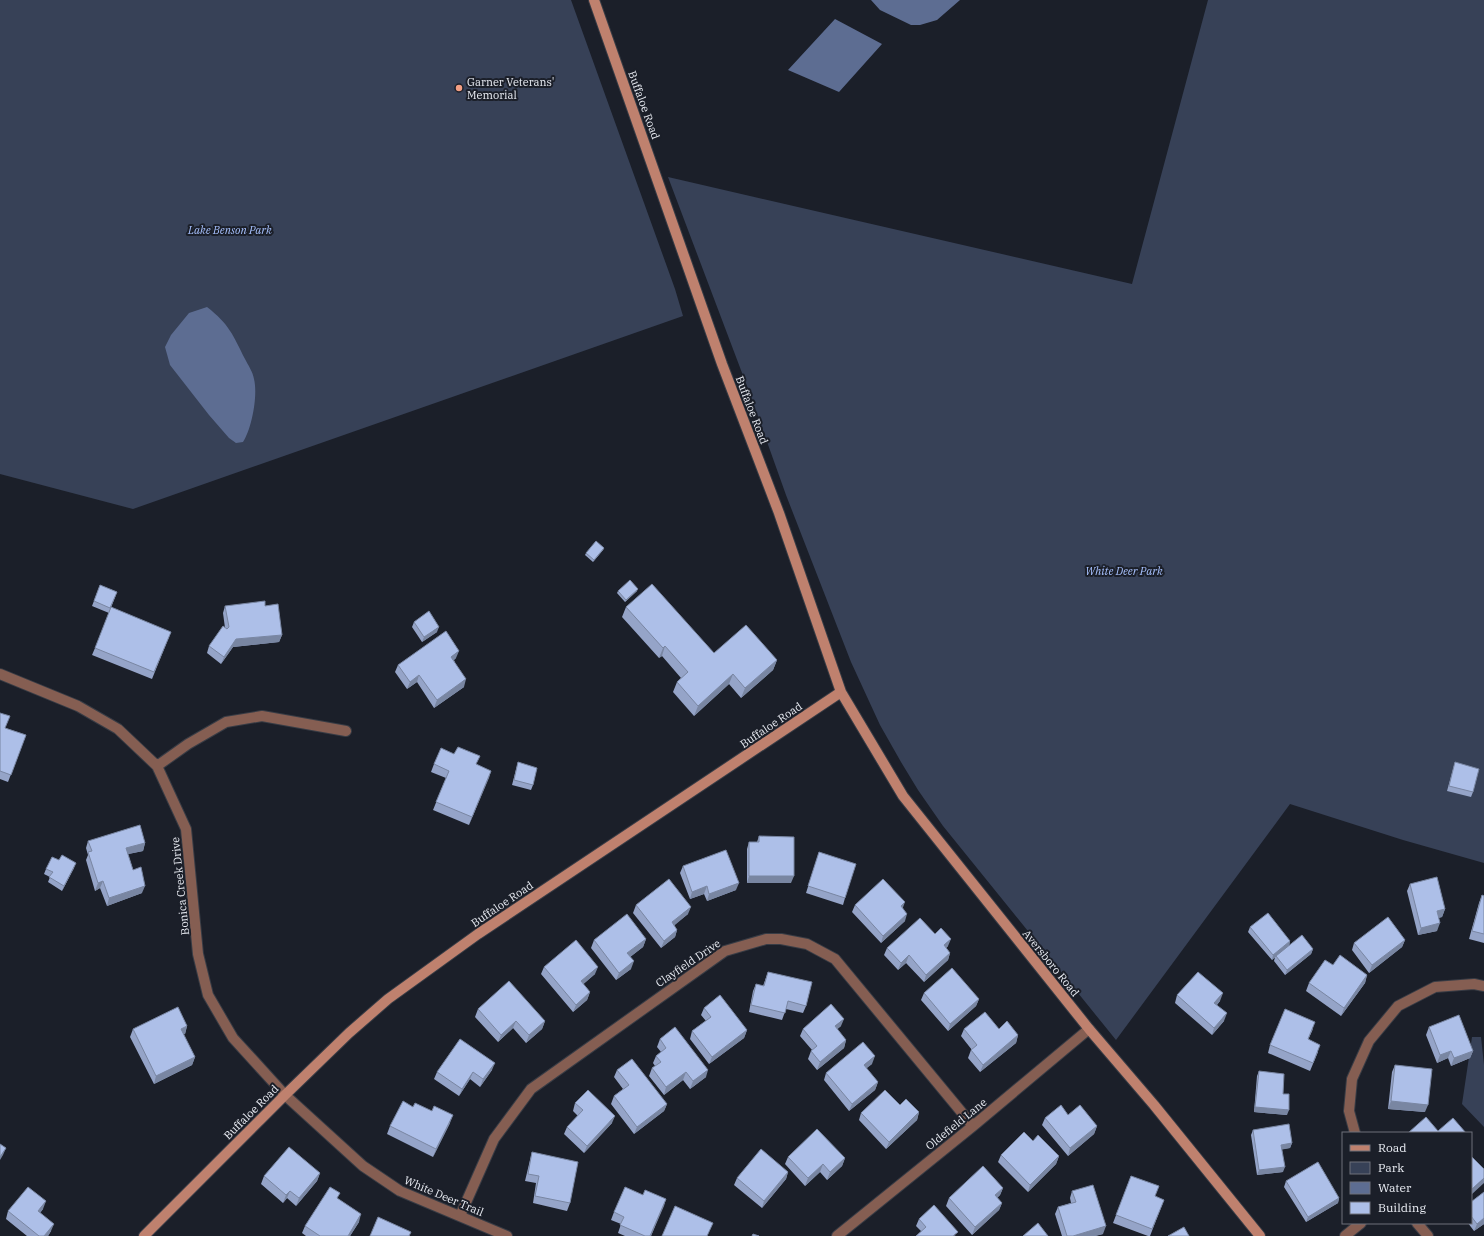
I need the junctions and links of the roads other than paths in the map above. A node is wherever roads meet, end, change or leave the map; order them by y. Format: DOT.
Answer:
graph roads {
  1 [pos="594,0"];
  2 [pos="0,674"];
  3 [pos="841,692"];
  4 [pos="346,731"];
  5 [pos="157,766"];
  6 [pos="1484,986"];
  7 [pos="1089,1029"];
  8 [pos="285,1095"];
  9 [pos="973,1126"];
  10 [pos="1355,1132"];
  11 [pos="460,1216"];
  12 [pos="1361,1224"];
  13 [pos="1418,1224"];
  14 [pos="144,1236"];
  15 [pos="507,1236"];
  16 [pos="838,1236"];
  17 [pos="1260,1236"];
  18 [pos="1345,1236"];
  19 [pos="1428,1236"];
  1 -- 3 [label="street, Buffaloe Road"];
  2 -- 5 [label="street, Bonica Creek Drive"];
  3 -- 7 [label="street, Aversboro Road"];
  3 -- 8 [label="street, Buffaloe Road"];
  4 -- 5 [label="street"];
  5 -- 8 [label="street, Bonica Creek Drive"];
  6 -- 10 [label="street"];
  7 -- 9 [label="street, Oldefield Lane"];
  7 -- 17 [label="street, Aversboro Road"];
  8 -- 11 [label="street, White Deer Trail"];
  8 -- 14 [label="street, Buffaloe Road"];
  9 -- 11 [label="street, Clayfield Drive"];
  9 -- 16 [label="street, Oldefield Lane"];
  11 -- 15 [label="street, White Deer Trail"];
  12 -- 18 [label="street"];
  13 -- 19 [label="street"];
}
